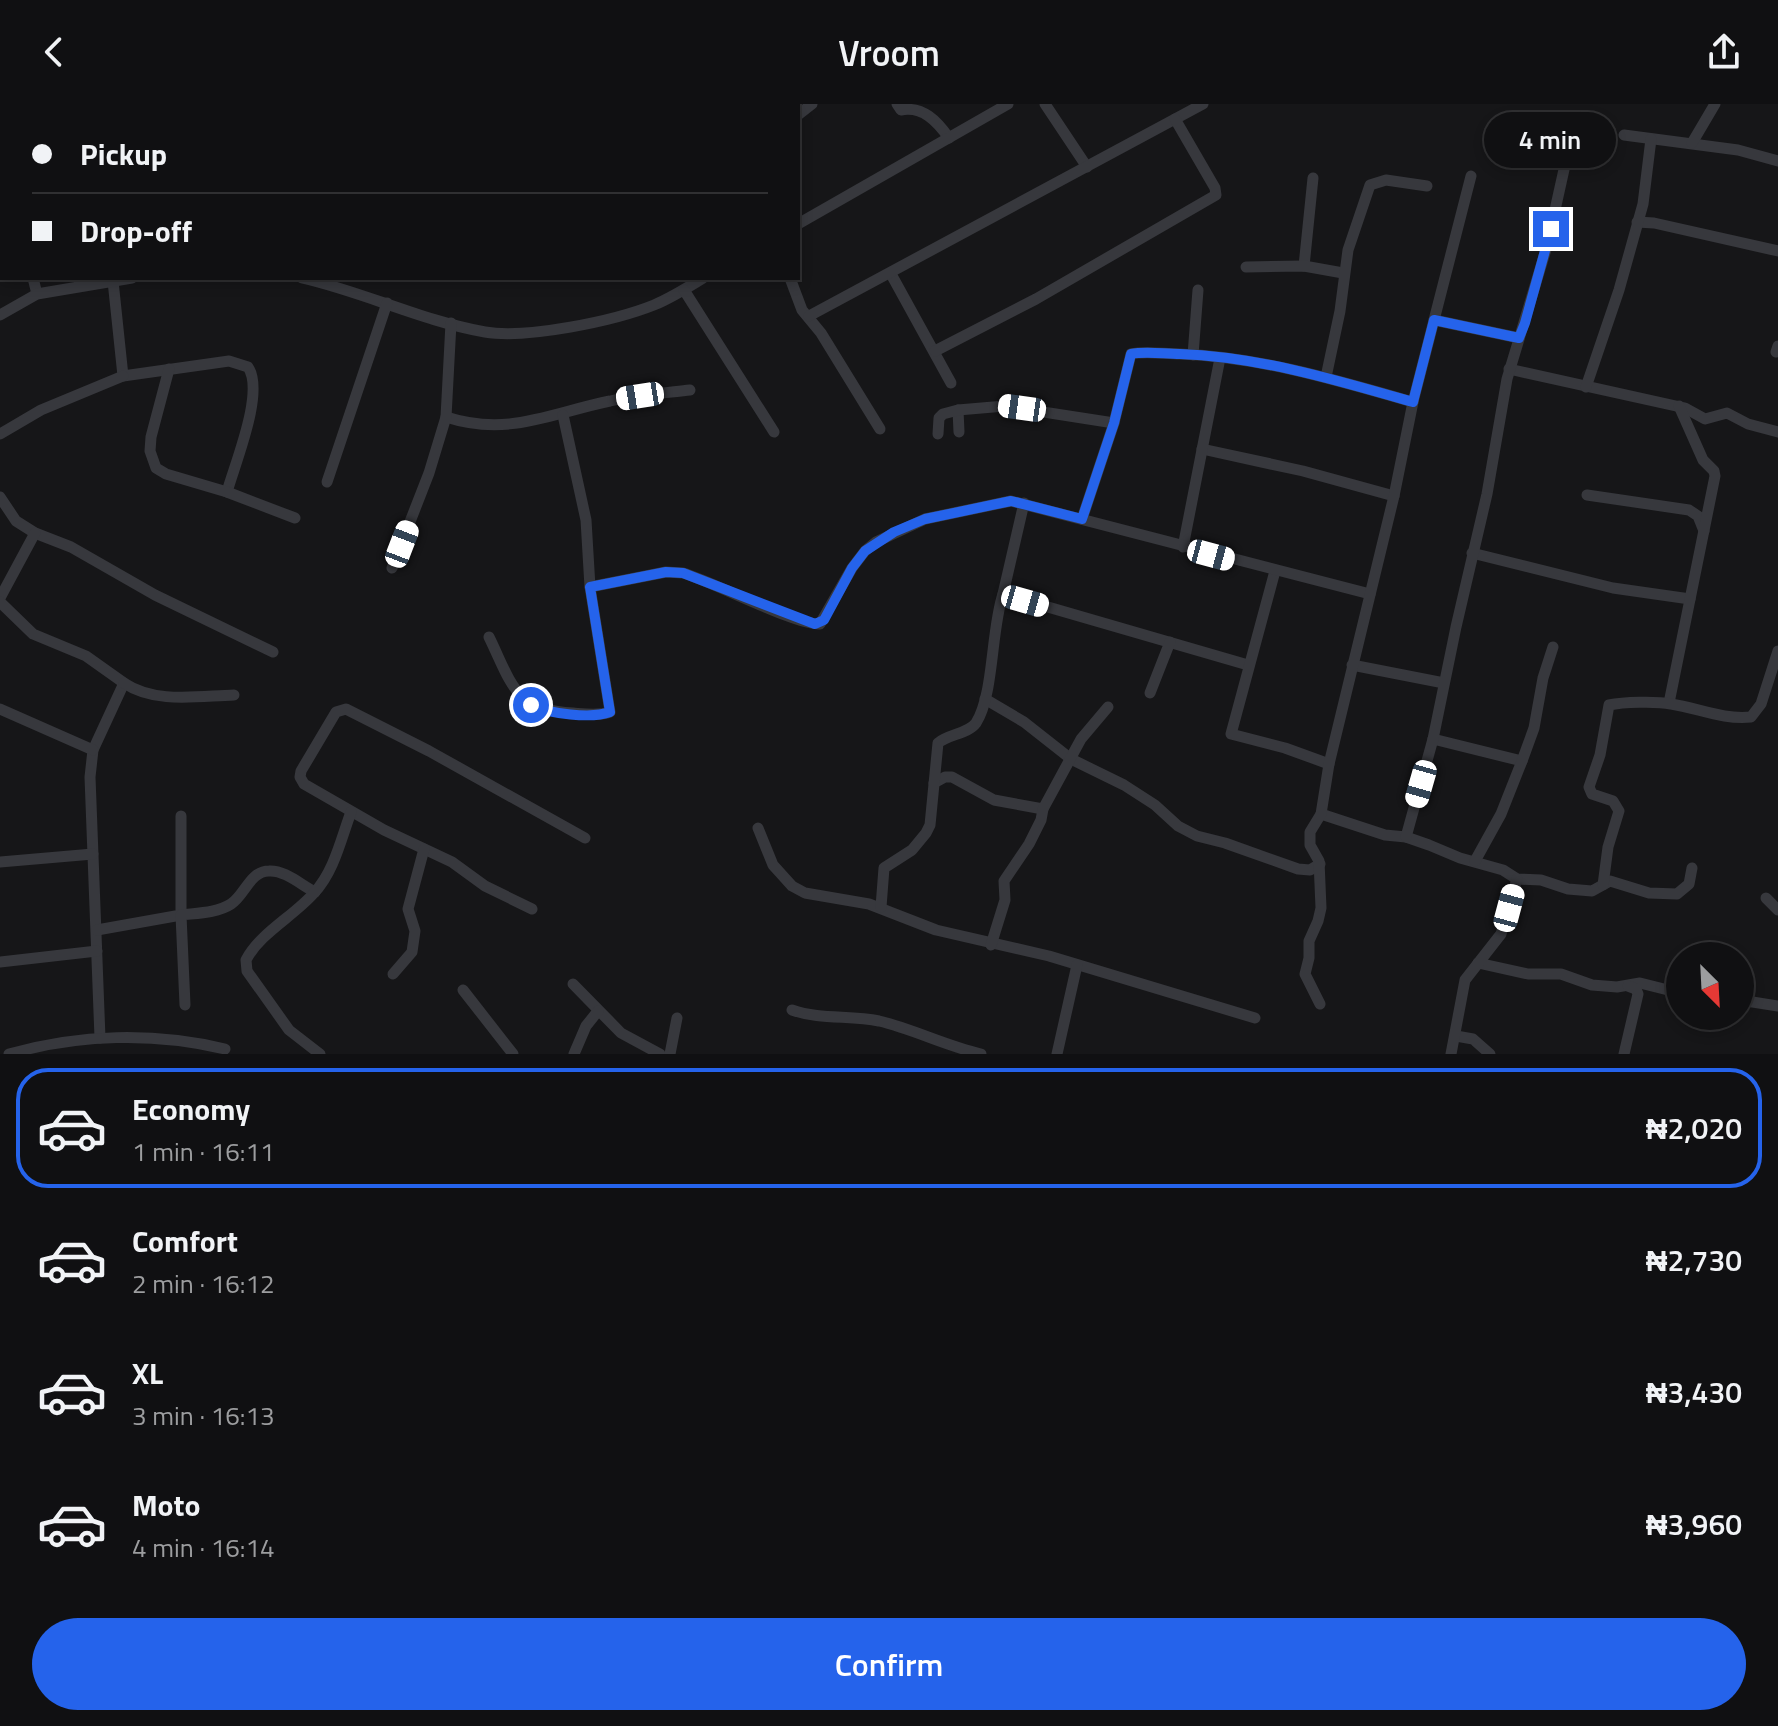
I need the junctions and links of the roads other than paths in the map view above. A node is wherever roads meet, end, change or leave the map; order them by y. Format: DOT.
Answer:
graph roads {
  1 [pos="897,104"];
  2 [pos="1045,104"];
  3 [pos="1203,104"];
  4 [pos="1715,104"];
  5 [pos="1001,106"];
  6 [pos="1175,119"];
  7 [pos="1624,135"];
  8 [pos="949,138"];
  9 [pos="1571,138"];
  10 [pos="1651,139"];
  11 [pos="1692,143"];
  12 [pos="1778,161"];
  13 [pos="1087,167"];
  14 [pos="1471,176"];
  15 [pos="1313,178"];
  16 [pos="1427,186"];
  17 [pos="1637,222"];
  18 [pos="800,223"];
  19 [pos="1778,251"];
  20 [pos="1304,266"];
  21 [pos="1246,267"];
  22 [pos="1343,273"];
  23 [pos="891,274"];
  24 [pos="34,280"];
  25 [pos="119,280"];
  26 [pos="322,280"];
  27 [pos="700,280"];
  28 [pos="791,280"];
  29 [pos="113,281"];
  30 [pos="342,282"];
  31 [pos="684,290"];
  32 [pos="1198,290"];
  33 [pos="37,294"];
  34 [pos="387,303"];
  35 [pos="0,315"];
  36 [pos="809,316"];
  37 [pos="1434,320"];
  38 [pos="451,323"];
  39 [pos="1519,338"];
  40 [pos="935,351"];
  41 [pos="1193,355"];
  42 [pos="1220,358"];
  43 [pos="169,369"];
  44 [pos="1509,369"];
  45 [pos="123,376"];
  46 [pos="1326,377"];
  47 [pos="951,383"];
  48 [pos="1586,387"];
  49 [pos="690,390"];
  50 [pos="1413,402"];
  51 [pos="1679,406"];
  52 [pos="958,410"];
  53 [pos="563,415"];
  54 [pos="446,417"];
  55 [pos="1114,423"];
  56 [pos="880,429"];
  57 [pos="774,432"];
  58 [pos="959,432"];
  59 [pos="1778,432"];
  60 [pos="0,434"];
  61 [pos="938,434"];
  62 [pos="1202,449"];
  63 [pos="327,482"];
  64 [pos="227,492"];
  65 [pos="1587,495"];
  66 [pos="1394,496"];
  67 [pos="0,497"];
  68 [pos="1024,503"];
  69 [pos="295,518"];
  70 [pos="1082,519"];
  71 [pos="1704,532"];
  72 [pos="35,533"];
  73 [pos="1183,547"];
  74 [pos="1472,553"];
  75 [pos="392,568"];
  76 [pos="1275,571"];
  77 [pos="590,587"];
  78 [pos="1003,594"];
  79 [pos="1370,594"];
  80 [pos="1690,599"];
  81 [pos="0,600"];
  82 [pos="489,637"];
  83 [pos="1170,642"];
  84 [pos="1553,647"];
  85 [pos="1778,651"];
  86 [pos="273,652"];
  87 [pos="1248,665"];
  88 [pos="1352,665"];
  89 [pos="124,683"];
  90 [pos="1444,683"];
  91 [pos="1150,693"];
  92 [pos="234,695"];
  93 [pos="985,699"];
  94 [pos="1669,703"];
  95 [pos="1108,707"];
  96 [pos="0,709"];
  97 [pos="1433,739"];
  98 [pos="93,750"];
  99 [pos="1071,759"];
  100 [pos="1522,761"];
  101 [pos="1329,764"];
  102 [pos="934,783"];
  103 [pos="1043,809"];
  104 [pos="351,812"];
  105 [pos="1321,814"];
  106 [pos="181,816"];
  107 [pos="758,828"];
  108 [pos="1406,837"];
  109 [pos="585,838"];
  110 [pos="424,849"];
  111 [pos="93,854"];
  112 [pos="1475,861"];
  113 [pos="0,862"];
  114 [pos="1320,864"];
  115 [pos="1692,868"];
  116 [pos="1517,879"];
  117 [pos="1603,885"];
  118 [pos="315,892"];
  119 [pos="1766,898"];
  120 [pos="881,907"];
  121 [pos="532,909"];
  122 [pos="1778,910"];
  123 [pos="181,915"];
  124 [pos="97,930"];
  125 [pos="991,945"];
  126 [pos="97,951"];
  127 [pos="0,962"];
  128 [pos="1478,963"];
  129 [pos="1077,965"];
  130 [pos="393,974"];
  131 [pos="573,984"];
  132 [pos="1628,986"];
  133 [pos="463,990"];
  134 [pos="1666,990"];
  135 [pos="1754,1002"];
  136 [pos="1320,1004"];
  137 [pos="185,1005"];
  138 [pos="1778,1006"];
  139 [pos="792,1010"];
  140 [pos="598,1011"];
  141 [pos="677,1018"];
  142 [pos="1255,1018"];
  143 [pos="1456,1036"];
  144 [pos="100,1038"];
  145 [pos="225,1049"];
  146 [pos="9,1054"];
  147 [pos="320,1054"];
  148 [pos="513,1054"];
  149 [pos="574,1054"];
  150 [pos="660,1054"];
  151 [pos="670,1054"];
  152 [pos="981,1054"];
  153 [pos="1057,1054"];
  154 [pos="1451,1054"];
  155 [pos="1490,1054"];
  156 [pos="1624,1054"];
  1 -- 8 [label="street"];
  2 -- 13 [label="street"];
  3 -- 6 [label="street"];
  4 -- 11 [label="street"];
  5 -- 8 [label="street"];
  6 -- 13 [label="street"];
  6 -- 40 [label="street"];
  7 -- 10 [label="street"];
  8 -- 18 [label="street"];
  9 -- 39 [label="street"];
  10 -- 11 [label="street"];
  10 -- 17 [label="street"];
  11 -- 12 [label="street"];
  13 -- 23 [label="street"];
  14 -- 37 [label="street"];
  15 -- 20 [label="street"];
  16 -- 22 [label="street"];
  17 -- 19 [label="street"];
  17 -- 48 [label="street"];
  20 -- 21 [label="street"];
  20 -- 22 [label="street"];
  22 -- 46 [label="street"];
  23 -- 36 [label="street"];
  23 -- 40 [label="street"];
  24 -- 33 [label="street"];
  25 -- 29 [label="street"];
  26 -- 30 [label="street"];
  27 -- 31 [label="street"];
  28 -- 36 [label="street"];
  29 -- 33 [label="street"];
  29 -- 45 [label="street"];
  30 -- 34 [label="street"];
  31 -- 38 [label="street"];
  31 -- 57 [label="street"];
  32 -- 41 [label="street"];
  33 -- 35 [label="street"];
  34 -- 38 [label="street"];
  34 -- 63 [label="street"];
  36 -- 56 [label="street"];
  37 -- 39 [label="street"];
  37 -- 50 [label="street"];
  38 -- 54 [label="street"];
  39 -- 44 [label="street"];
  40 -- 47 [label="street"];
  41 -- 42 [label="street"];
  41 -- 55 [label="street"];
  42 -- 46 [label="street"];
  42 -- 62 [label="street"];
  43 -- 45 [label="street"];
  43 -- 64 [label="street"];
  43 -- 64 [label="street"];
  44 -- 48 [label="street"];
  44 -- 74 [label="street"];
  45 -- 60 [label="street"];
  46 -- 50 [label="street"];
  48 -- 51 [label="street"];
  49 -- 53 [label="street"];
  50 -- 66 [label="street"];
  51 -- 59 [label="street"];
  51 -- 71 [label="street"];
  52 -- 55 [label="street"];
  52 -- 58 [label="street"];
  52 -- 61 [label="street"];
  53 -- 54 [label="street"];
  53 -- 77 [label="street"];
  54 -- 75 [label="street"];
  55 -- 70 [label="street"];
  62 -- 66 [label="street"];
  62 -- 73 [label="street"];
  64 -- 69 [label="street"];
  65 -- 71 [label="street"];
  66 -- 79 [label="street"];
  67 -- 72 [label="street"];
  68 -- 70 [label="street"];
  68 -- 77 [label="street"];
  68 -- 78 [label="street"];
  70 -- 73 [label="street"];
  71 -- 80 [label="street"];
  72 -- 81 [label="street"];
  72 -- 86 [label="street"];
  73 -- 76 [label="street"];
  74 -- 80 [label="street"];
  74 -- 90 [label="street"];
  76 -- 79 [label="street"];
  76 -- 87 [label="street"];
  77 -- 82 [label="street"];
  78 -- 83 [label="street"];
  78 -- 93 [label="street"];
  79 -- 88 [label="street"];
  80 -- 94 [label="street"];
  81 -- 89 [label="street"];
  83 -- 87 [label="street"];
  83 -- 91 [label="street"];
  84 -- 100 [label="street"];
  85 -- 94 [label="street"];
  87 -- 101 [label="street"];
  88 -- 90 [label="street"];
  88 -- 101 [label="street"];
  89 -- 92 [label="street"];
  89 -- 98 [label="street"];
  90 -- 97 [label="street"];
  93 -- 99 [label="street"];
  93 -- 102 [label="street"];
  94 -- 117 [label="street"];
  95 -- 99 [label="street"];
  96 -- 98 [label="street"];
  97 -- 100 [label="street"];
  97 -- 108 [label="street"];
  98 -- 111 [label="street"];
  99 -- 103 [label="street"];
  99 -- 114 [label="street"];
  100 -- 112 [label="street"];
  101 -- 105 [label="street"];
  102 -- 103 [label="street"];
  102 -- 120 [label="street"];
  103 -- 125 [label="street"];
  104 -- 109 [label="street"];
  104 -- 110 [label="street"];
  104 -- 118 [label="street"];
  105 -- 108 [label="street"];
  105 -- 114 [label="street"];
  106 -- 123 [label="street"];
  107 -- 120 [label="street"];
  108 -- 112 [label="street"];
  110 -- 121 [label="street"];
  110 -- 130 [label="street"];
  111 -- 113 [label="street"];
  111 -- 124 [label="street"];
  112 -- 116 [label="street"];
  114 -- 136 [label="street"];
  115 -- 117 [label="street"];
  116 -- 117 [label="street"];
  116 -- 128 [label="street"];
  118 -- 123 [label="street"];
  118 -- 147 [label="street"];
  119 -- 122 [label="street"];
  120 -- 125 [label="street"];
  123 -- 124 [label="street"];
  123 -- 137 [label="street"];
  124 -- 126 [label="street"];
  125 -- 129 [label="street"];
  126 -- 127 [label="street"];
  126 -- 144 [label="street"];
  128 -- 132 [label="street"];
  128 -- 143 [label="street"];
  129 -- 142 [label="street"];
  129 -- 153 [label="street"];
  131 -- 140 [label="street"];
  132 -- 134 [label="street"];
  132 -- 156 [label="street"];
  133 -- 148 [label="street"];
  135 -- 138 [label="street"];
  139 -- 152 [label="street"];
  140 -- 149 [label="street"];
  140 -- 150 [label="street"];
  141 -- 151 [label="street"];
  143 -- 154 [label="street"];
  143 -- 155 [label="street"];
  144 -- 145 [label="street"];
  144 -- 146 [label="street"];
}
